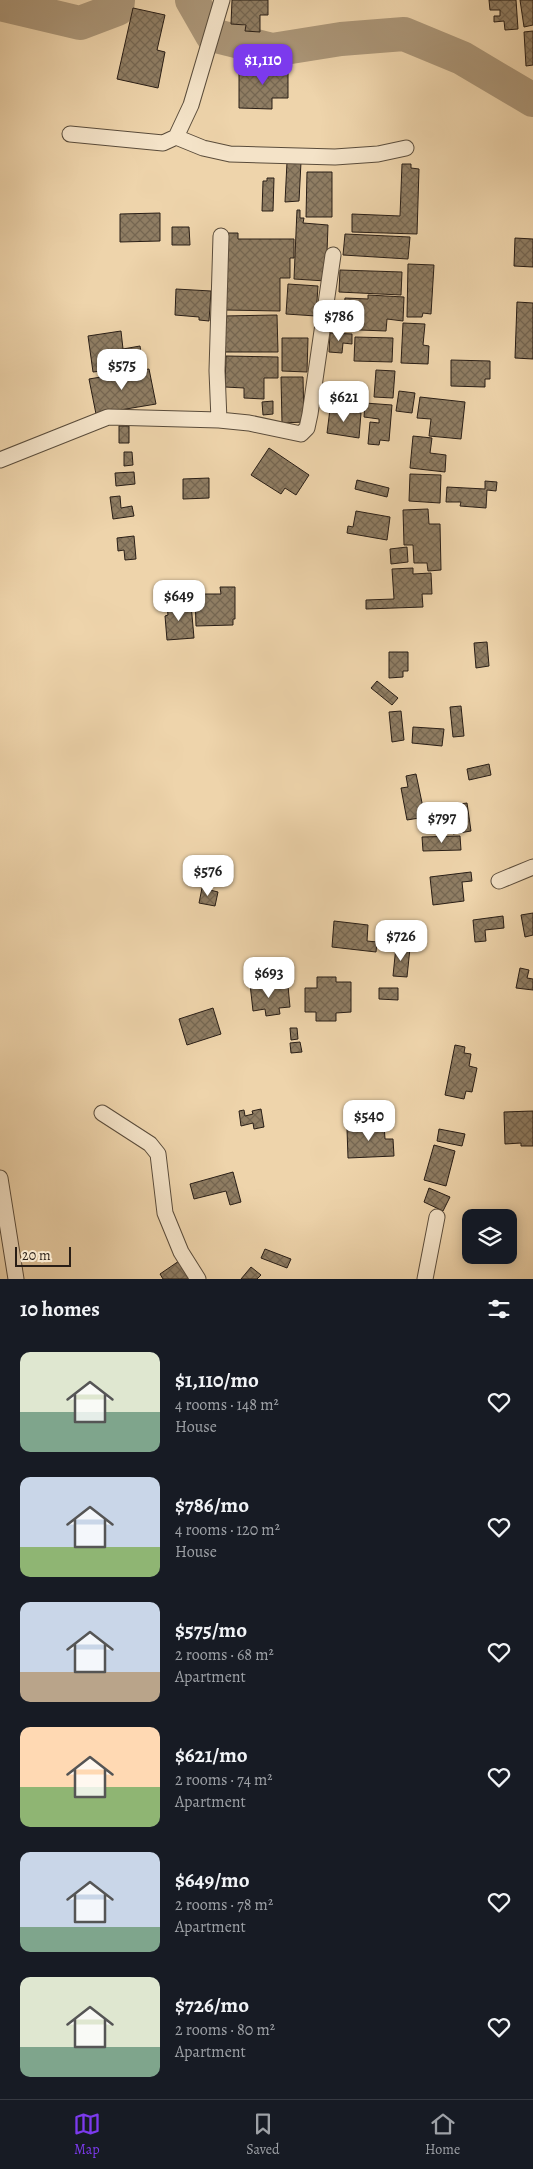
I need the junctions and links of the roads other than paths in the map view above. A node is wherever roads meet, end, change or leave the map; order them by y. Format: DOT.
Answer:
graph roads {
  1 [pos="222,0"];
  2 [pos="70,134"];
  3 [pos="176,137"];
  4 [pos="406,148"];
  5 [pos="221,236"];
  6 [pos="333,255"];
  7 [pos="219,420"];
  8 [pos="0,460"];
  9 [pos="533,867"];
  10 [pos="499,881"];
  11 [pos="102,1113"];
  12 [pos="0,1178"];
  13 [pos="438,1218"];
  14 [pos="16,1279"];
  15 [pos="198,1279"];
  16 [pos="425,1279"];
  1 -- 3 [label="street"];
  2 -- 3 [label="street"];
  3 -- 4 [label="street"];
  5 -- 7 [label="street"];
  6 -- 7 [label="street"];
  7 -- 8 [label="street"];
  9 -- 10 [label="street"];
  11 -- 15 [label="street"];
  12 -- 14 [label="street"];
  13 -- 16 [label="street"];
}
